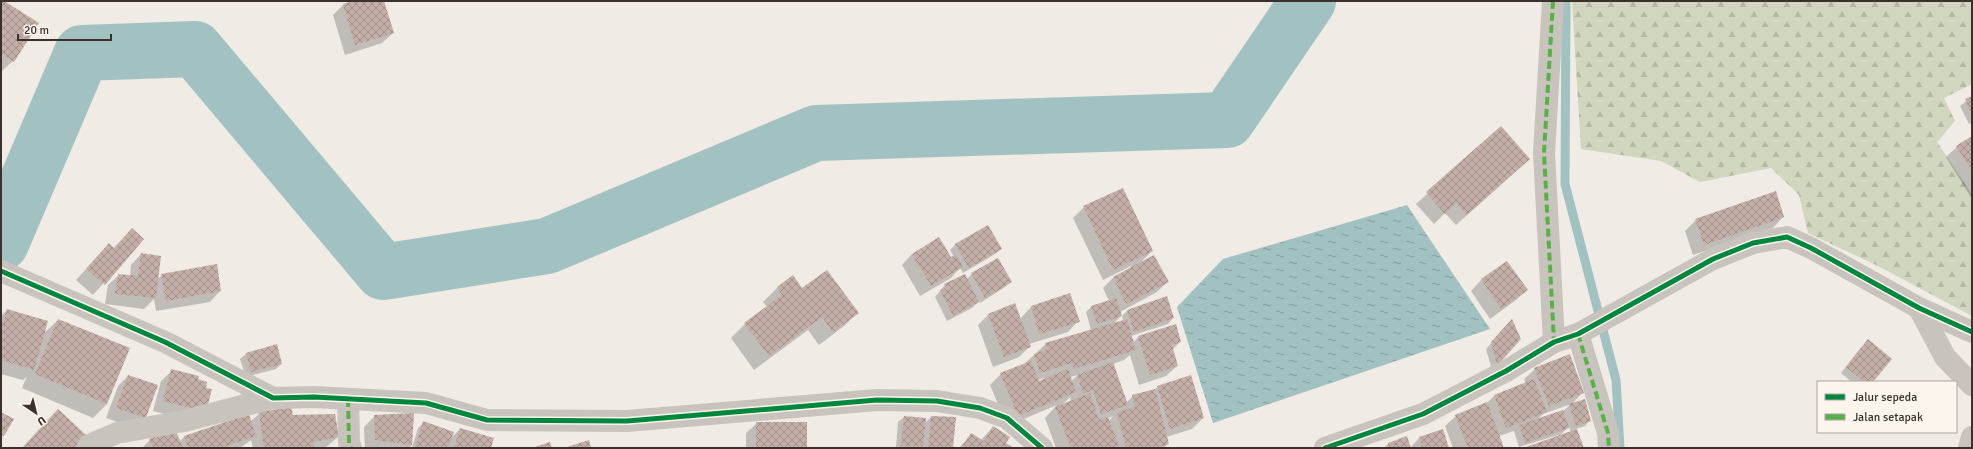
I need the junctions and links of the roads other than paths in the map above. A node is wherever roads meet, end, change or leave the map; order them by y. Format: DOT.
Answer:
graph roads {
  1 [pos="1553,1"];
  2 [pos="1,271"];
  3 [pos="1919,308"];
  4 [pos="1972,332"];
  5 [pos="1580,333"];
  6 [pos="1554,342"];
  7 [pos="1972,385"];
  8 [pos="273,398"];
  9 [pos="348,399"];
  10 [pos="1972,437"];
  11 [pos="87,448"];
  12 [pos="351,448"];
  13 [pos="1042,448"];
  14 [pos="1325,448"];
  15 [pos="1609,448"];
  16 [pos="1969,448"];
  1 -- 6 [label="street"];
  2 -- 8 [label="street"];
  3 -- 4 [label="street"];
  3 -- 5 [label="street"];
  3 -- 7 [label="street"];
  5 -- 6 [label="street"];
  5 -- 15 [label="street"];
  6 -- 14 [label="street"];
  8 -- 9 [label="street"];
  8 -- 11 [label="street"];
  9 -- 12 [label="street"];
  9 -- 13 [label="street"];
  10 -- 16 [label="street"];
}
